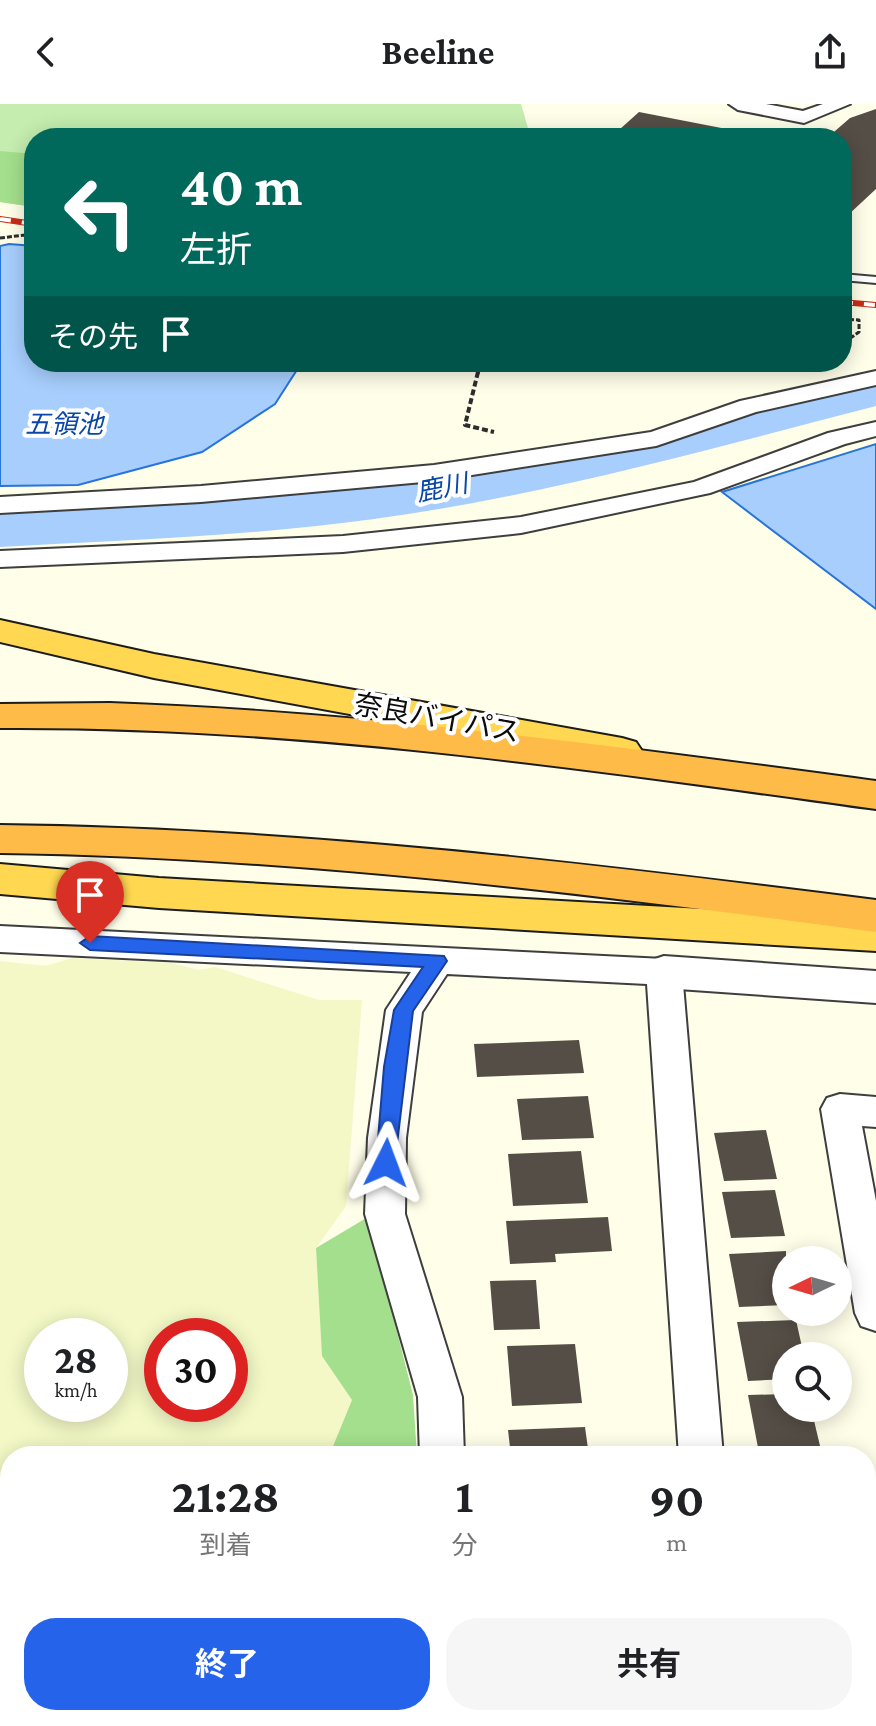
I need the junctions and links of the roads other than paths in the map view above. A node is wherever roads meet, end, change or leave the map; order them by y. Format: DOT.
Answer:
graph roads {
  1 [pos="738,104"];
  2 [pos="841,104"];
  3 [pos="852,278"];
  4 [pos="876,280"];
  5 [pos="876,378"];
  6 [pos="876,429"];
  7 [pos="0,505"];
  8 [pos="0,559"];
  9 [pos="0,631"];
  10 [pos="0,716"];
  11 [pos="876,794"];
  12 [pos="0,839"];
  13 [pos="0,879"];
  14 [pos="876,916"];
  15 [pos="876,935"];
  16 [pos="0,939"];
  17 [pos="437,961"];
  18 [pos="664,972"];
  19 [pos="876,987"];
  20 [pos="876,1112"];
  21 [pos="876,1313"];
  22 [pos="442,1446"];
  23 [pos="700,1446"];
  1 -- 2 [label="street"];
  3 -- 4 [label="lane"];
  5 -- 7 [label="street"];
  6 -- 8 [label="street"];
  9 -- 11 [label="highway, 奈良バイパス"];
  10 -- 11 [label="highway"];
  12 -- 14 [label="highway"];
  13 -- 15 [label="highway"];
  16 -- 17 [label="street"];
  17 -- 18 [label="street"];
  17 -- 22 [label="street"];
  18 -- 19 [label="street"];
  18 -- 23 [label="street"];
  20 -- 21 [label="street"];
}
